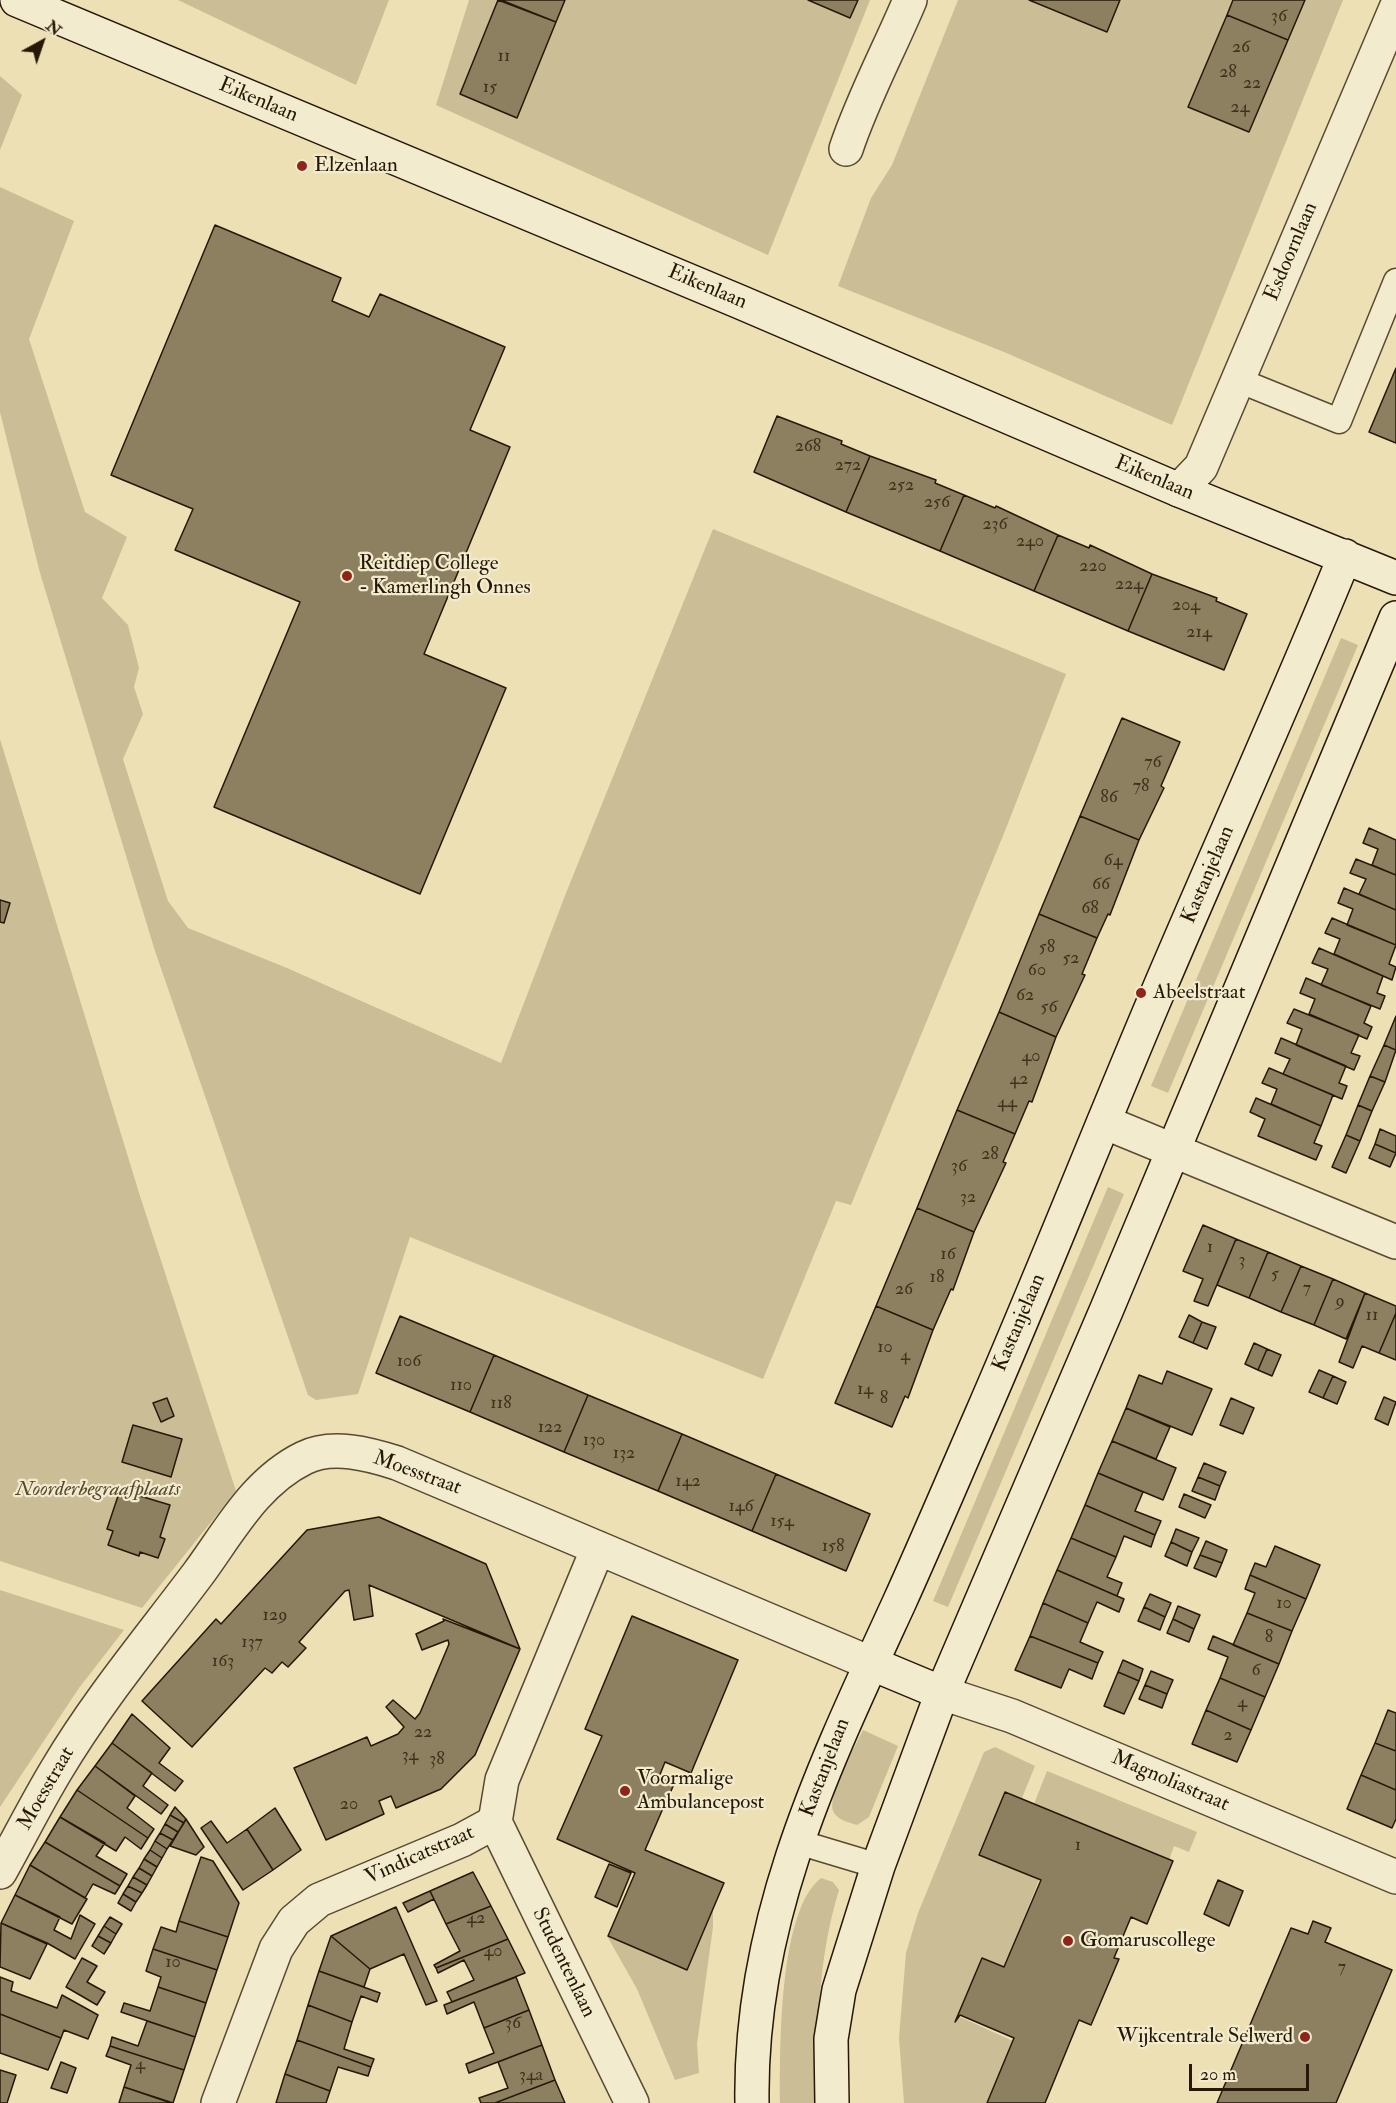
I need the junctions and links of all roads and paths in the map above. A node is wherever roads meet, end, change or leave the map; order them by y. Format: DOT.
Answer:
graph roads {
  1 [pos="17,0"];
  2 [pos="910,0"];
  3 [pos="1396,8"];
  4 [pos="846,149"];
  5 [pos="1396,281"];
  6 [pos="1238,380"];
  7 [pos="1179,490"];
  8 [pos="1345,556"];
  9 [pos="1396,578"];
  10 [pos="1396,618"];
  11 [pos="1104,1122"];
  12 [pos="1171,1152"];
  13 [pos="1396,1242"];
  14 [pos="598,1548"];
  15 [pos="870,1663"];
  16 [pos="942,1693"];
  17 [pos="495,1822"];
  18 [pos="798,1842"];
  19 [pos="878,1866"];
  20 [pos="0,1872"];
  21 [pos="1396,1877"];
  22 [pos="218,2103"];
  23 [pos="632,2103"];
  24 [pos="752,2103"];
  25 [pos="832,2103"];
  1 -- 7 [label="street, Eikenlaan"];
  2 -- 4 [label="street"];
  3 -- 6 [label="street, Esdoornlaan"];
  5 -- 6 [label="lane"];
  6 -- 7 [label="street, Esdoornlaan"];
  7 -- 8 [label="street, Eikenlaan"];
  8 -- 9 [label="street, Eikenlaan"];
  8 -- 11 [label="street, Kastanjelaan"];
  10 -- 12 [label="street"];
  11 -- 12 [label="street"];
  11 -- 15 [label="street, Kastanjelaan"];
  12 -- 13 [label="street"];
  12 -- 16 [label="street"];
  14 -- 15 [label="street, Moesstraat"];
  14 -- 17 [label="street, Vindicatstraat"];
  14 -- 20 [label="street, Moesstraat"];
  15 -- 16 [label="street, Magnoliastraat"];
  15 -- 18 [label="street, Kastanjelaan"];
  16 -- 19 [label="street"];
  16 -- 21 [label="street, Magnoliastraat"];
  17 -- 22 [label="street, Vindicatstraat"];
  17 -- 23 [label="street, Studentenlaan"];
  18 -- 19 [label="lane"];
  18 -- 24 [label="street, Kastanjelaan"];
  19 -- 25 [label="street"];
}
